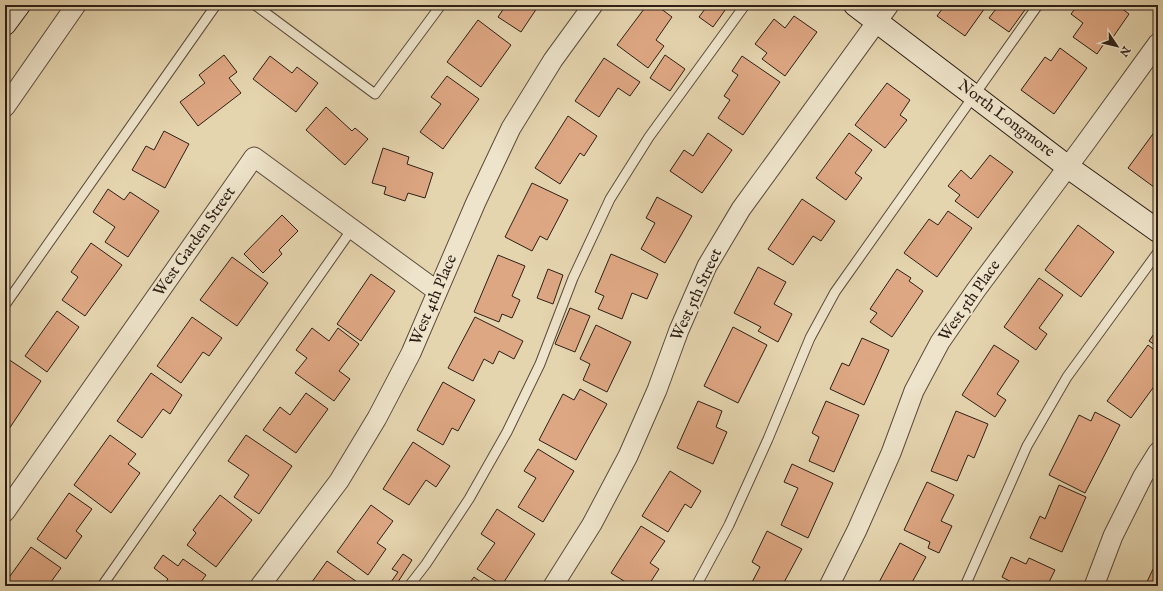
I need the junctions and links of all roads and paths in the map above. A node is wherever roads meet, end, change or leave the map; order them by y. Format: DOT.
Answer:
graph roads {
  1 [pos="76,5"];
  2 [pos="216,5"];
  3 [pos="254,5"];
  4 [pos="441,5"];
  5 [pos="593,5"];
  6 [pos="745,5"];
  7 [pos="855,5"];
  8 [pos="1038,5"];
  9 [pos="883,13"];
  10 [pos="1158,43"];
  11 [pos="974,95"];
  12 [pos="5,107"];
  13 [pos="1068,167"];
  14 [pos="352,229"];
  15 [pos="1158,231"];
  16 [pos="1158,252"];
  17 [pos="437,291"];
  18 [pos="5,305"];
  19 [pos="1158,452"];
  20 [pos="5,512"];
  21 [pos="102,586"];
  22 [pos="260,586"];
  23 [pos="409,586"];
  24 [pos="553,586"];
  25 [pos="696,586"];
  26 [pos="829,586"];
  27 [pos="964,586"];
  28 [pos="1094,586"];
  1 -- 12 [label="street"];
  2 -- 18 [label="lane"];
  3 -- 4 [label="lane"];
  5 -- 17 [label="street, West 4th Place"];
  6 -- 23 [label="lane"];
  7 -- 9 [label="street, North Longmore"];
  8 -- 11 [label="lane"];
  9 -- 11 [label="street, North Longmore"];
  9 -- 24 [label="street, West 5th Street"];
  10 -- 13 [label="street, West 5th Place"];
  11 -- 13 [label="street, North Longmore"];
  11 -- 25 [label="lane"];
  13 -- 15 [label="street, North Longmore"];
  13 -- 26 [label="street, West 5th Place"];
  14 -- 17 [label="street, West Garden Street"];
  14 -- 20 [label="street, West Garden Street"];
  14 -- 21 [label="lane"];
  16 -- 27 [label="lane"];
  17 -- 22 [label="street, West 4th Place"];
  19 -- 28 [label="street"];
}
